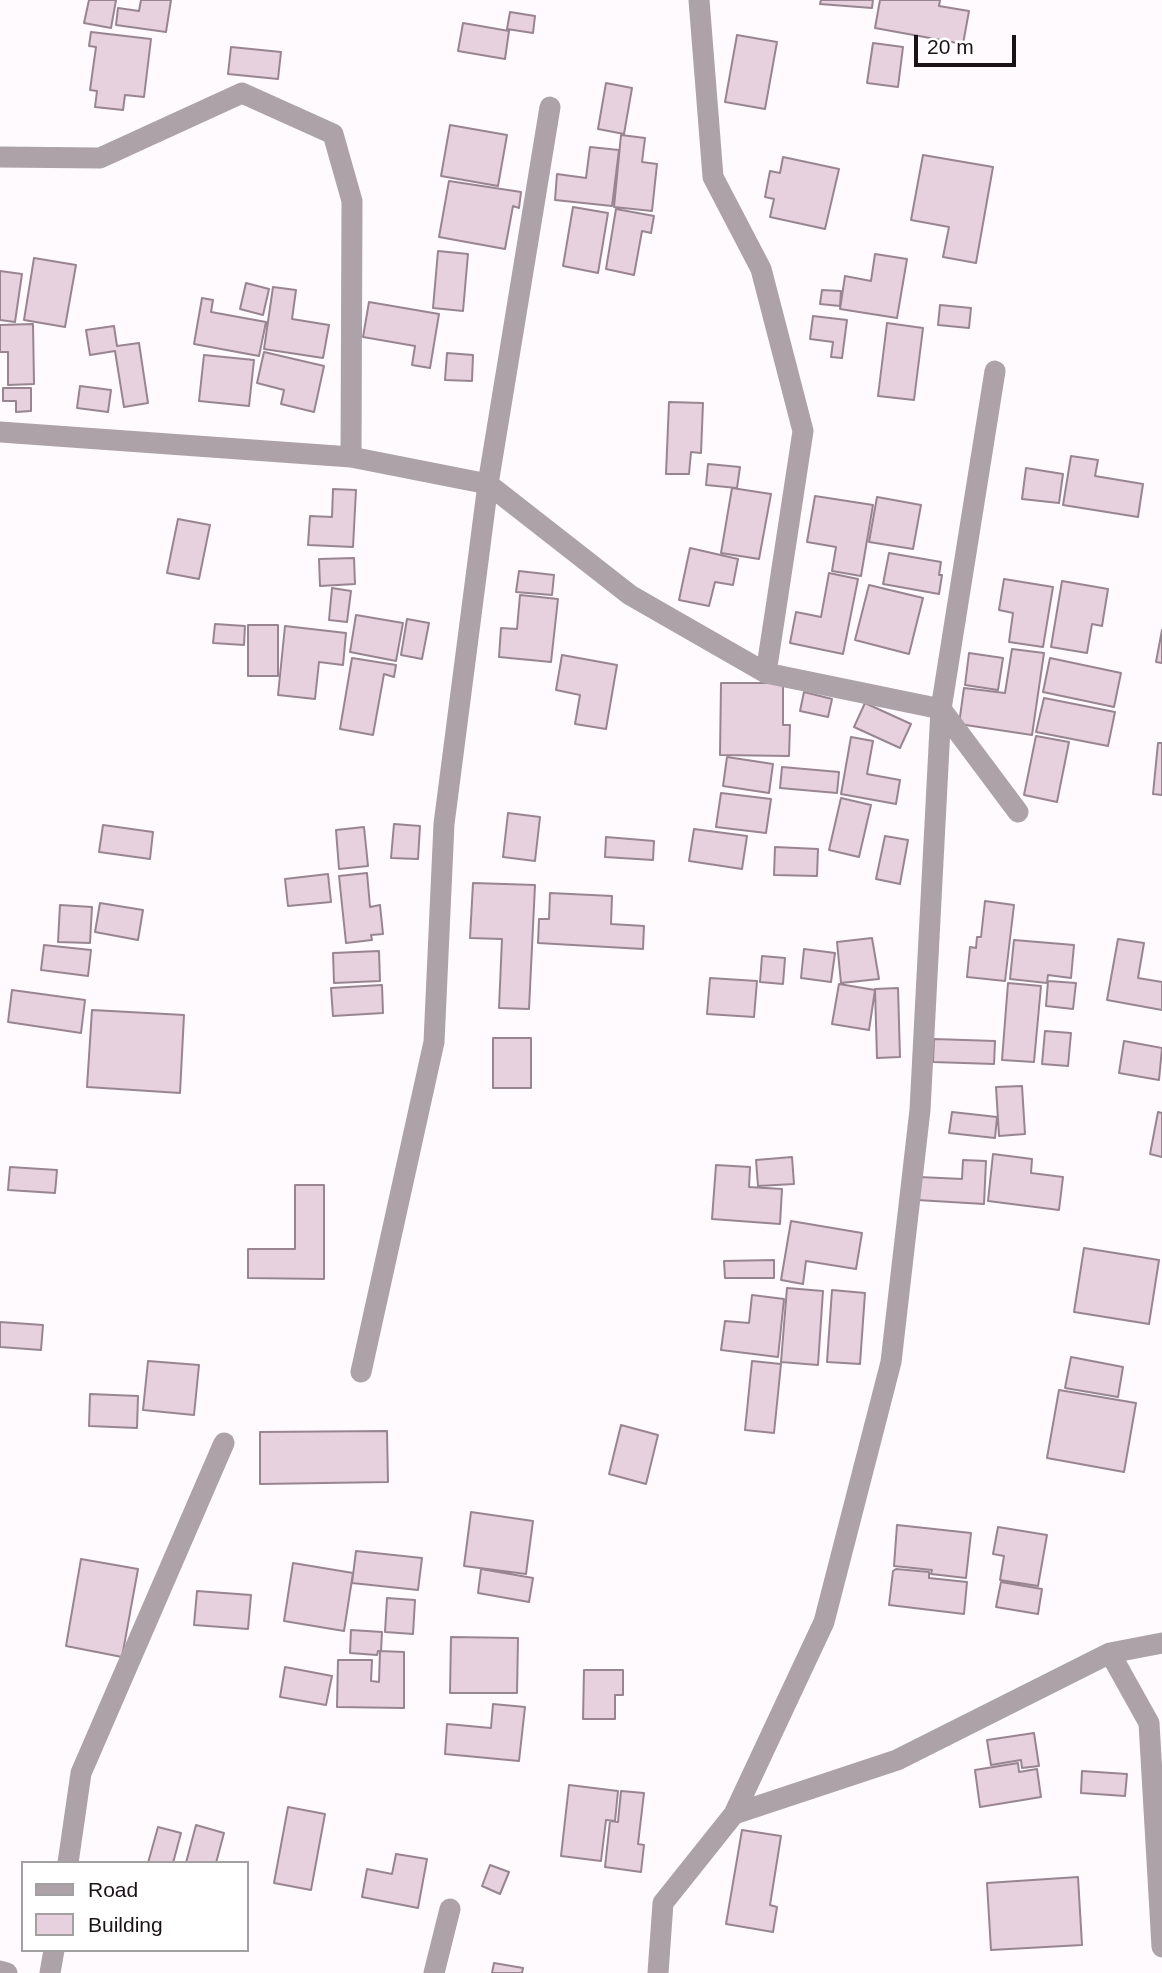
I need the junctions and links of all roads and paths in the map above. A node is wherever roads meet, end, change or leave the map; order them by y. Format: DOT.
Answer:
graph roads {
  1 [pos="699,0"];
  2 [pos="550,107"];
  3 [pos="0,158"];
  4 [pos="995,371"];
  5 [pos="0,432"];
  6 [pos="351,457"];
  7 [pos="488,484"];
  8 [pos="766,673"];
  9 [pos="941,709"];
  10 [pos="1018,812"];
  11 [pos="361,1372"];
  12 [pos="224,1443"];
  13 [pos="1162,1643"];
  14 [pos="1110,1653"];
  15 [pos="734,1814"];
  16 [pos="68,1861"];
  17 [pos="450,1909"];
  18 [pos="1162,1947"];
  19 [pos="54,1952"];
  20 [pos="0,1971"];
  21 [pos="6,1973"];
  22 [pos="50,1973"];
  23 [pos="434,1973"];
  24 [pos="658,1973"];
  1 -- 8 [label="street"];
  2 -- 7 [label="street"];
  3 -- 6 [label="street"];
  4 -- 9 [label="street"];
  5 -- 6 [label="street"];
  6 -- 7 [label="street"];
  7 -- 8 [label="street"];
  7 -- 11 [label="street"];
  8 -- 9 [label="street"];
  9 -- 10 [label="street"];
  9 -- 15 [label="street"];
  12 -- 16 [label="street"];
  13 -- 14 [label="street"];
  14 -- 15 [label="street"];
  14 -- 18 [label="street"];
  15 -- 24 [label="street"];
  17 -- 23 [label="street"];
  19 -- 22 [label="street"];
  20 -- 21 [label="street"];
}
